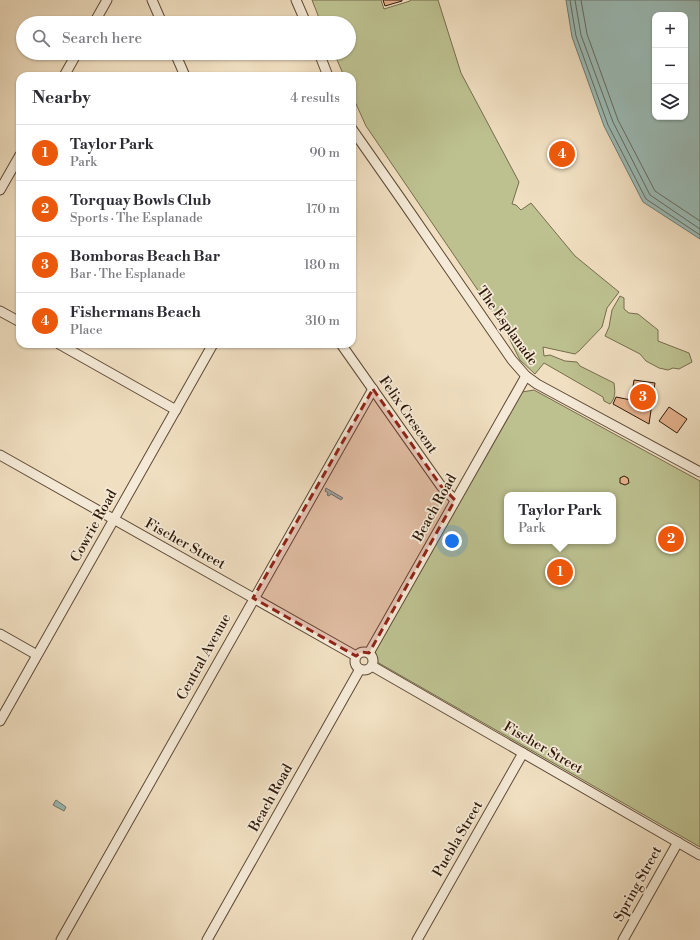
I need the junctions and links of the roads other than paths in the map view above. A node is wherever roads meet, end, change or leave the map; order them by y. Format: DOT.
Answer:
graph roads {
  1 [pos="152,0"];
  2 [pos="296,0"];
  3 [pos="104,1"];
  4 [pos="97,16"];
  5 [pos="159,16"];
  6 [pos="303,16"];
  7 [pos="73,60"];
  8 [pos="178,60"];
  9 [pos="322,60"];
  10 [pos="66,72"];
  11 [pos="184,72"];
  12 [pos="326,72"];
  13 [pos="356,135"];
  14 [pos="16,162"];
  15 [pos="0,190"];
  16 [pos="0,311"];
  17 [pos="16,320"];
  18 [pos="67,348"];
  19 [pos="211,348"];
  20 [pos="344,348"];
  21 [pos="526,376"];
  22 [pos="373,389"];
  23 [pos="176,410"];
  24 [pos="0,455"];
  25 [pos="700,472"];
  26 [pos="455,500"];
  27 [pos="114,520"];
  28 [pos="253,598"];
  29 [pos="0,634"];
  30 [pos="369,653"];
  31 [pos="37,655"];
  32 [pos="356,656"];
  33 [pos="372,666"];
  34 [pos="360,669"];
  35 [pos="0,721"];
  36 [pos="523,753"];
  37 [pos="678,842"];
  38 [pos="700,855"];
  39 [pos="61,940"];
  40 [pos="207,940"];
  41 [pos="417,940"];
  42 [pos="623,940"];
  1 -- 5 [label="street"];
  2 -- 6 [label="street"];
  3 -- 4 [label="street"];
  7 -- 10 [label="street"];
  8 -- 11 [label="street"];
  9 -- 12 [label="street"];
  13 -- 21 [label="street, The Esplanade"];
  14 -- 15 [label="street"];
  16 -- 17 [label="street"];
  18 -- 23 [label="street"];
  19 -- 23 [label="street, Cowrie Road"];
  20 -- 22 [label="street, Felix Crescent"];
  21 -- 25 [label="street, The Esplanade"];
  21 -- 26 [label="street, Beach Road"];
  22 -- 26 [label="street, Felix Crescent"];
  22 -- 28 [label="street, Central Avenue"];
  23 -- 27 [label="street, Cowrie Road"];
  24 -- 27 [label="street, Fischer Street"];
  26 -- 30 [label="street, Beach Road"];
  27 -- 28 [label="street, Fischer Street"];
  27 -- 31 [label="street, Cowrie Road"];
  28 -- 32 [label="street, Fischer Street"];
  28 -- 39 [label="street, Central Avenue"];
  29 -- 31 [label="street"];
  30 -- 32 [label="street"];
  30 -- 33 [label="street"];
  31 -- 35 [label="street, Cowrie Road"];
  32 -- 34 [label="street"];
  33 -- 34 [label="street"];
  33 -- 36 [label="street, Fischer Street"];
  34 -- 40 [label="street, Beach Road"];
  36 -- 37 [label="street, Fischer Street"];
  36 -- 41 [label="street, Puebla Street"];
  37 -- 38 [label="street, Fischer Street"];
  37 -- 42 [label="street, Spring Street"];
}
